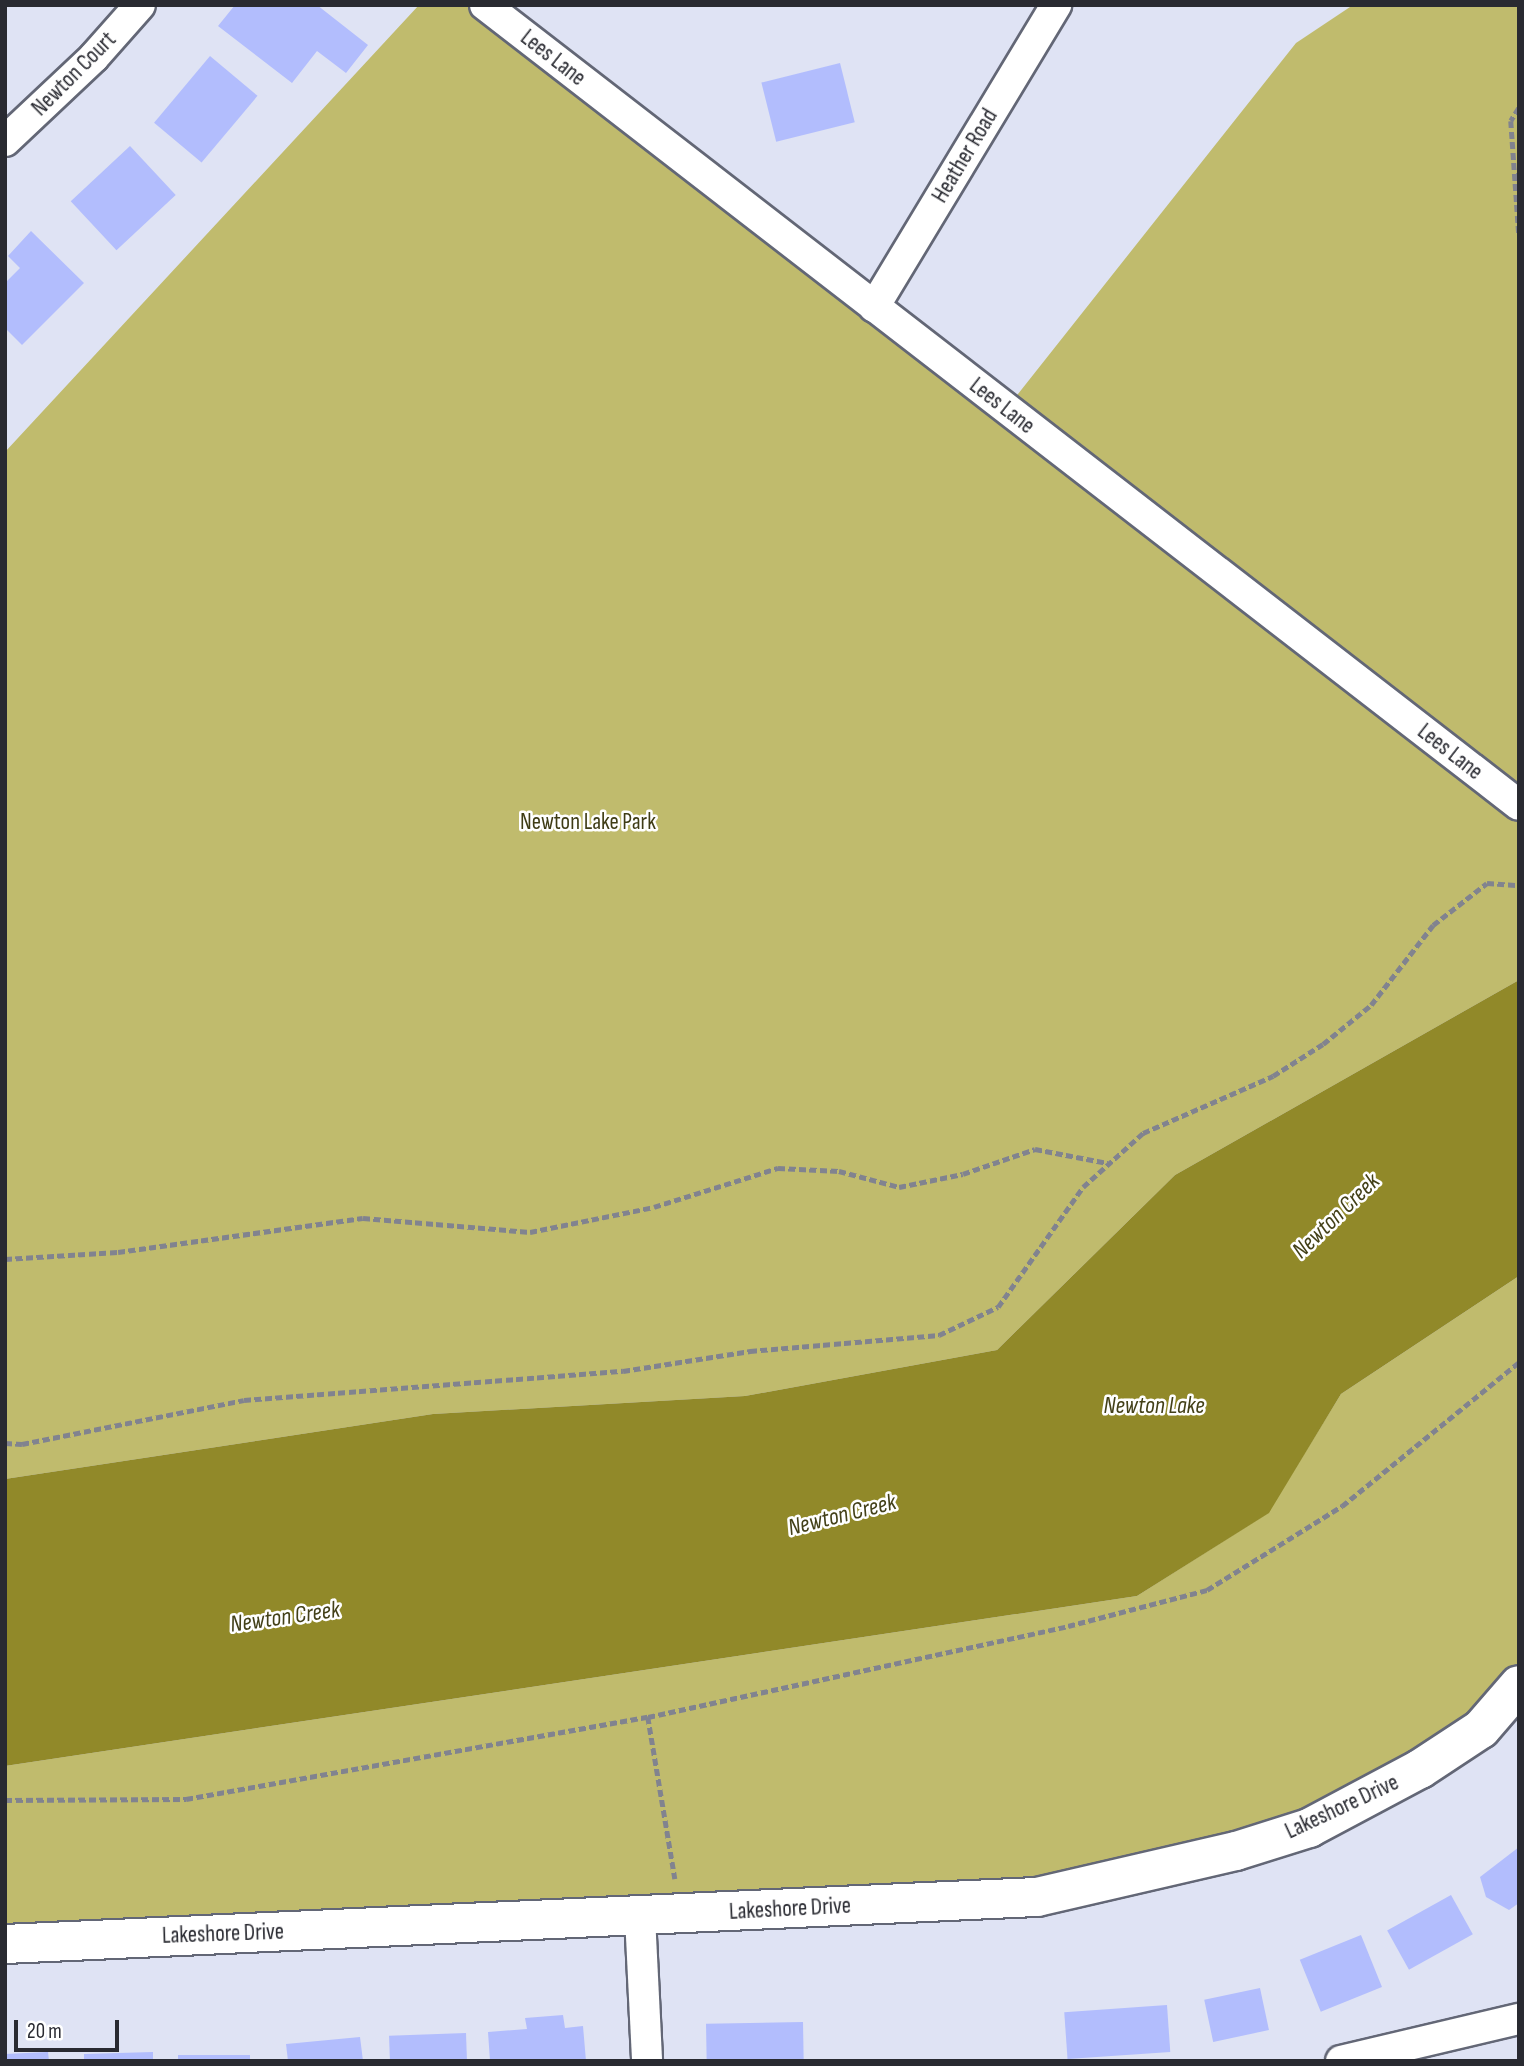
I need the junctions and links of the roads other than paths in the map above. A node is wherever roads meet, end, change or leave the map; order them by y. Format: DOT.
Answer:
graph roads {
  1 [pos="141,5"];
  2 [pos="485,5"];
  3 [pos="1056,5"];
  4 [pos="5,141"];
  5 [pos="874,307"];
  6 [pos="1519,805"];
  7 [pos="1519,1685"];
  8 [pos="640,1916"];
  9 [pos="5,1944"];
  10 [pos="1519,2019"];
  11 [pos="647,2061"];
  12 [pos="1341,2061"];
  1 -- 4 [label="street, Newton Court"];
  2 -- 5 [label="street, Lees Lane"];
  3 -- 5 [label="street, Heather Road"];
  5 -- 6 [label="street, Lees Lane"];
  7 -- 8 [label="street, Lakeshore Drive"];
  8 -- 9 [label="street, Lakeshore Drive"];
  8 -- 11 [label="street"];
  10 -- 12 [label="street"];
}
